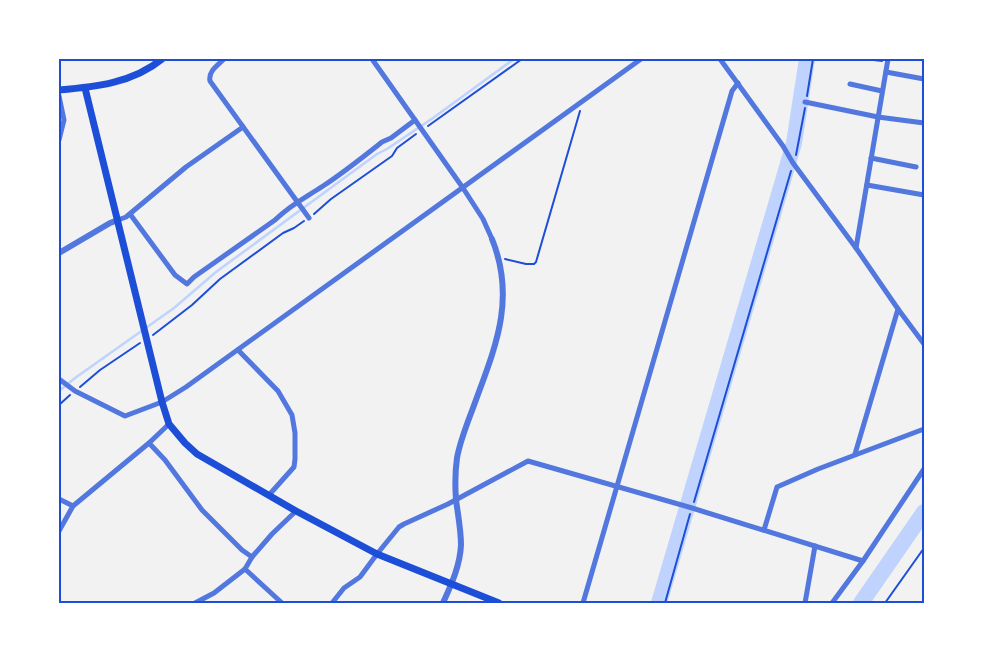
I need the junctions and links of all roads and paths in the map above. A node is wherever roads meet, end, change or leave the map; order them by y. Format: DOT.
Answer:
graph roads {
  1 [pos="162,59"];
  2 [pos="224,59"];
  3 [pos="372,59"];
  4 [pos="522,59"];
  5 [pos="641,59"];
  6 [pos="720,59"];
  7 [pos="813,59"];
  8 [pos="864,59"];
  9 [pos="888,60"];
  10 [pos="886,72"];
  11 [pos="924,79"];
  12 [pos="738,83"];
  13 [pos="850,84"];
  14 [pos="85,88"];
  15 [pos="59,90"];
  16 [pos="882,91"];
  17 [pos="59,96"];
  18 [pos="806,102"];
  19 [pos="580,103"];
  20 [pos="878,117"];
  21 [pos="415,120"];
  22 [pos="924,124"];
  23 [pos="243,127"];
  24 [pos="422,130"];
  25 [pos="59,140"];
  26 [pos="871,158"];
  27 [pos="792,161"];
  28 [pos="916,167"];
  29 [pos="867,185"];
  30 [pos="463,188"];
  31 [pos="924,194"];
  32 [pos="298,203"];
  33 [pos="130,214"];
  34 [pos="308,217"];
  35 [pos="118,220"];
  36 [pos="492,239"];
  37 [pos="856,248"];
  38 [pos="59,253"];
  39 [pos="498,258"];
  40 [pos="898,309"];
  41 [pos="146,340"];
  42 [pos="924,344"];
  43 [pos="238,350"];
  44 [pos="59,379"];
  45 [pos="75,391"];
  46 [pos="162,402"];
  47 [pos="59,405"];
  48 [pos="170,424"];
  49 [pos="924,429"];
  50 [pos="149,443"];
  51 [pos="855,454"];
  52 [pos="924,469"];
  53 [pos="617,488"];
  54 [pos="269,495"];
  55 [pos="59,499"];
  56 [pos="456,500"];
  57 [pos="73,506"];
  58 [pos="692,508"];
  59 [pos="296,510"];
  60 [pos="59,530"];
  61 [pos="764,530"];
  62 [pos="815,546"];
  63 [pos="924,548"];
  64 [pos="377,554"];
  65 [pos="252,557"];
  66 [pos="863,560"];
  67 [pos="245,569"];
  68 [pos="450,585"];
  69 [pos="196,603"];
  70 [pos="282,603"];
  71 [pos="332,603"];
  72 [pos="443,603"];
  73 [pos="499,603"];
  74 [pos="583,603"];
  75 [pos="665,603"];
  76 [pos="805,603"];
  77 [pos="832,603"];
  78 [pos="885,603"];
  1 -- 14 [label="main road"];
  2 -- 23 [label="street"];
  3 -- 21 [label="street"];
  4 -- 24 [label="path"];
  5 -- 19 [label="street"];
  6 -- 12 [label="street"];
  7 -- 18 [label="path"];
  8 -- 9 [label="path"];
  9 -- 10 [label="street"];
  10 -- 11 [label="street"];
  10 -- 16 [label="street"];
  12 -- 27 [label="street"];
  12 -- 53 [label="street"];
  13 -- 16 [label="street"];
  14 -- 15 [label="main road"];
  14 -- 35 [label="main road"];
  16 -- 20 [label="street"];
  17 -- 25 [label="street"];
  18 -- 20 [label="street"];
  18 -- 27 [label="path"];
  19 -- 30 [label="street"];
  19 -- 39 [label="path"];
  20 -- 22 [label="street"];
  20 -- 26 [label="street"];
  21 -- 24 [label="street"];
  21 -- 32 [label="street"];
  23 -- 32 [label="street"];
  23 -- 33 [label="street"];
  24 -- 30 [label="street"];
  24 -- 34 [label="path"];
  26 -- 28 [label="street"];
  26 -- 29 [label="street"];
  27 -- 37 [label="street"];
  27 -- 58 [label="path"];
  29 -- 31 [label="street"];
  29 -- 37 [label="street"];
  30 -- 36 [label="street"];
  30 -- 43 [label="street"];
  32 -- 33 [label="street"];
  32 -- 34 [label="street"];
  33 -- 35 [label="street"];
  34 -- 41 [label="path"];
  35 -- 38 [label="street"];
  35 -- 41 [label="main road"];
  36 -- 39 [label="street"];
  37 -- 40 [label="street"];
  39 -- 56 [label="street"];
  40 -- 42 [label="street"];
  40 -- 51 [label="street"];
  41 -- 45 [label="path"];
  41 -- 46 [label="main road"];
  43 -- 46 [label="street"];
  43 -- 54 [label="street"];
  44 -- 45 [label="street"];
  45 -- 46 [label="street"];
  45 -- 47 [label="path"];
  46 -- 48 [label="main road"];
  48 -- 50 [label="street"];
  48 -- 54 [label="main road"];
  49 -- 51 [label="street"];
  50 -- 57 [label="street"];
  50 -- 65 [label="street"];
  51 -- 61 [label="street"];
  52 -- 66 [label="street"];
  53 -- 56 [label="street"];
  53 -- 58 [label="street"];
  53 -- 74 [label="street"];
  54 -- 59 [label="main road"];
  55 -- 57 [label="street"];
  56 -- 64 [label="street"];
  56 -- 68 [label="street"];
  57 -- 60 [label="street"];
  58 -- 61 [label="street"];
  58 -- 75 [label="path"];
  59 -- 64 [label="main road"];
  59 -- 65 [label="street"];
  61 -- 62 [label="street"];
  62 -- 66 [label="street"];
  62 -- 76 [label="street"];
  63 -- 78 [label="path"];
  64 -- 68 [label="main road"];
  64 -- 71 [label="street"];
  65 -- 67 [label="street"];
  66 -- 77 [label="street"];
  67 -- 69 [label="street"];
  67 -- 70 [label="street"];
  68 -- 72 [label="street"];
  68 -- 73 [label="main road"];
}
